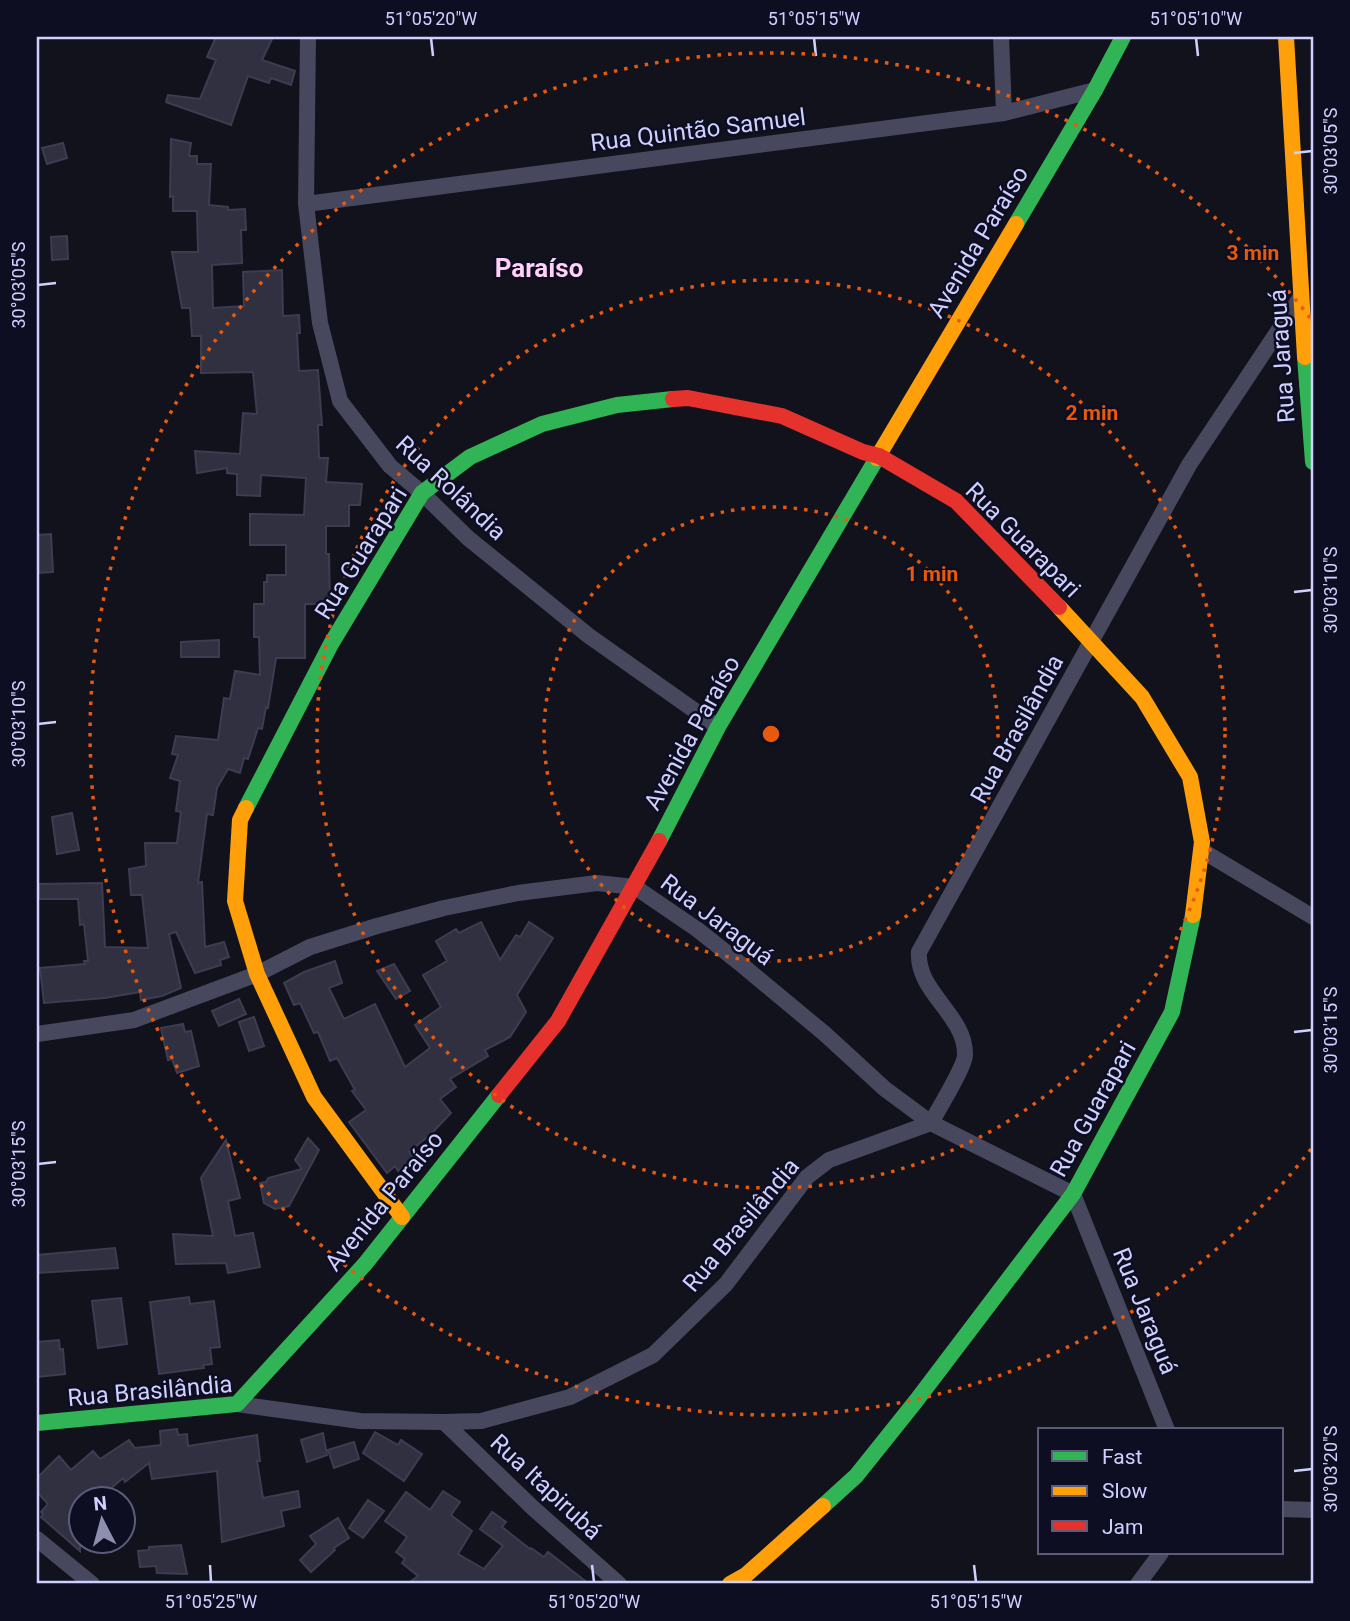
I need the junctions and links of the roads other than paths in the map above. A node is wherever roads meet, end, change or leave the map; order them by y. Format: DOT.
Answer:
graph roads {
  1 [pos="308,37"];
  2 [pos="1001,37"];
  3 [pos="1123,37"];
  4 [pos="1286,37"];
  5 [pos="1095,90"];
  6 [pos="1004,113"];
  7 [pos="306,204"];
  8 [pos="1300,298"];
  9 [pos="879,456"];
  10 [pos="1313,462"];
  11 [pos="422,493"];
  12 [pos="1092,643"];
  13 [pos="719,727"];
  14 [pos="1201,850"];
  15 [pos="635,887"];
  16 [pos="1313,917"];
  17 [pos="257,974"];
  18 [pos="37,1034"];
  19 [pos="931,1123"];
  20 [pos="1073,1194"];
  21 [pos="402,1217"];
  22 [pos="237,1405"];
  23 [pos="444,1422"];
  24 [pos="37,1423"];
  25 [pos="1166,1428"];
  26 [pos="1284,1509"];
  27 [pos="1313,1510"];
  28 [pos="37,1539"];
  29 [pos="1160,1554"];
  30 [pos="92,1584"];
  31 [pos="619,1584"];
  32 [pos="730,1584"];
  33 [pos="1139,1584"];
  1 -- 7 [label="street, Rua Rolândia"];
  2 -- 6 [label="street"];
  3 -- 5 [label="street, Avenida Paraíso"];
  4 -- 8 [label="street, Rua Jaraguá"];
  5 -- 6 [label="street, Rua Quintão Samuel"];
  5 -- 9 [label="street, Avenida Paraíso"];
  6 -- 7 [label="street, Rua Quintão Samuel"];
  7 -- 11 [label="street, Rua Rolândia"];
  8 -- 10 [label="street, Rua Jaraguá"];
  8 -- 12 [label="street, Rua Brasilândia"];
  9 -- 11 [label="street, Rua Guarapari"];
  9 -- 12 [label="street, Rua Guarapari"];
  9 -- 13 [label="street, Avenida Paraíso"];
  11 -- 13 [label="street, Rua Rolândia"];
  11 -- 17 [label="street, Rua Guarapari"];
  12 -- 14 [label="street, Rua Guarapari"];
  12 -- 19 [label="street, Rua Brasilândia"];
  13 -- 15 [label="street, Avenida Paraíso"];
  14 -- 16 [label="street"];
  14 -- 20 [label="street, Rua Guarapari"];
  15 -- 17 [label="street, Rua Jaraguá"];
  15 -- 19 [label="street, Rua Jaraguá"];
  15 -- 21 [label="street, Avenida Paraíso"];
  17 -- 18 [label="street, Rua Jaraguá"];
  17 -- 21 [label="street, Rua Guarapari"];
  19 -- 20 [label="street, Rua Jaraguá"];
  19 -- 23 [label="street, Rua Brasilândia"];
  20 -- 25 [label="street, Rua Jaraguá"];
  20 -- 32 [label="street, Rua Guarapari"];
  21 -- 22 [label="street, Avenida Paraíso"];
  22 -- 23 [label="street, Rua Brasilândia"];
  22 -- 24 [label="street, Rua Brasilândia"];
  23 -- 31 [label="street, Rua Itapirubá"];
  26 -- 27 [label="street"];
  28 -- 30 [label="street"];
  29 -- 33 [label="street"];
}
